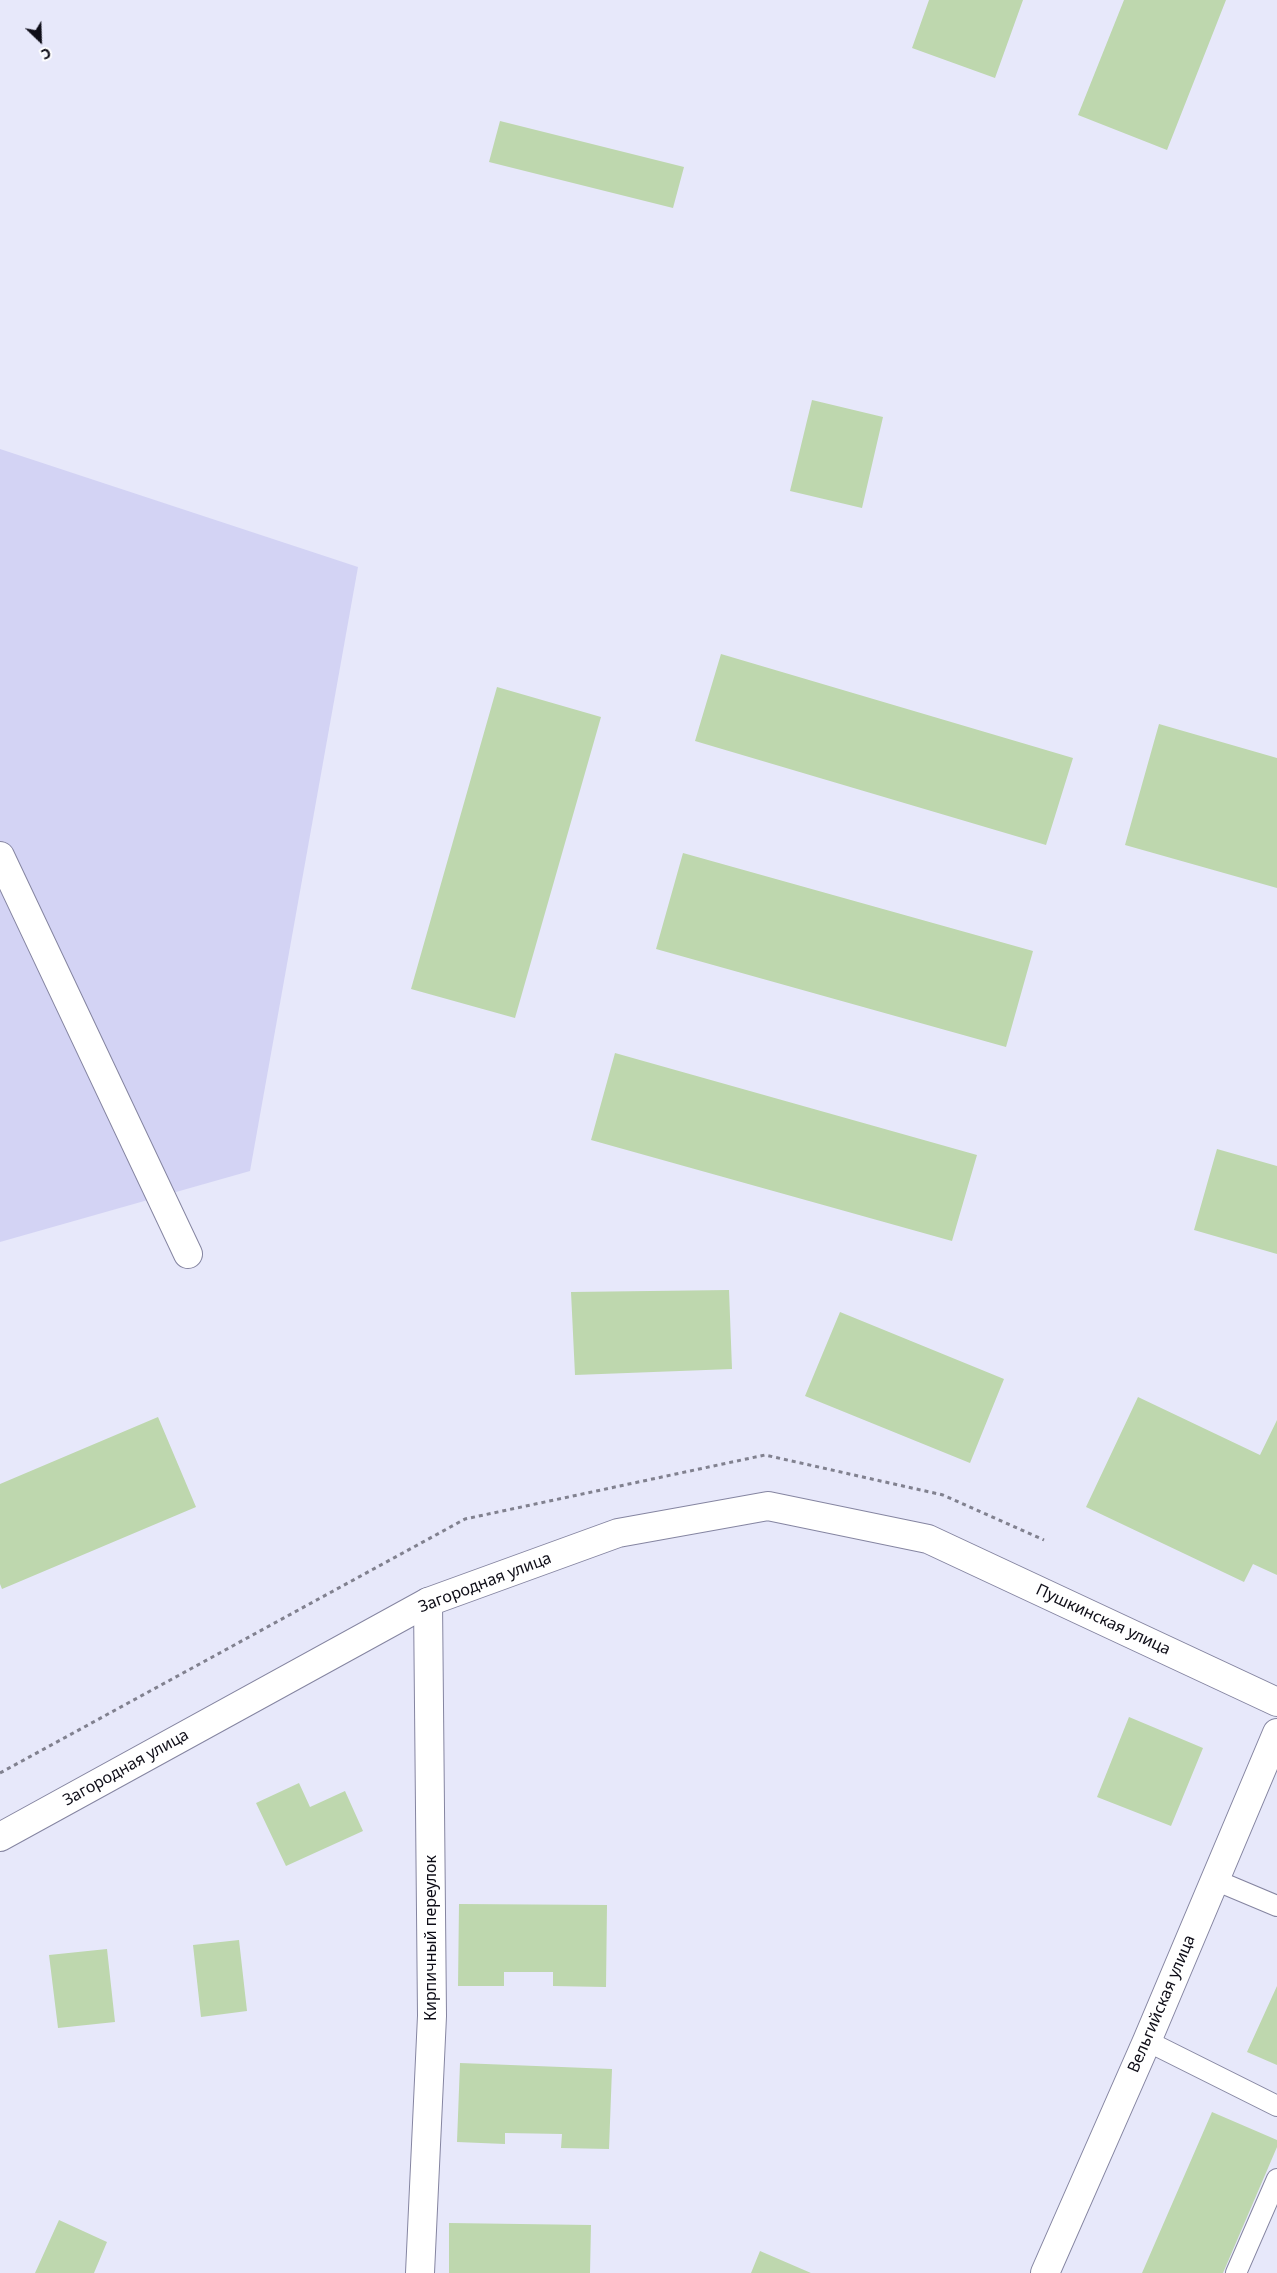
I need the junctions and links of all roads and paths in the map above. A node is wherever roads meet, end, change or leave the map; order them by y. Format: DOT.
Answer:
graph roads {
  1 [pos="0,856"];
  2 [pos="188,1254"];
  3 [pos="928,1539"];
  4 [pos="428,1602"];
  5 [pos="1277,1702"];
  6 [pos="1277,1733"];
  7 [pos="0,1836"];
  8 [pos="1215,1880"];
  9 [pos="1277,1906"];
  10 [pos="1147,2041"];
  11 [pos="1277,2106"];
  12 [pos="1277,2179"];
  13 [pos="420,2273"];
  14 [pos="1045,2273"];
  15 [pos="1236,2273"];
  1 -- 2 [label="street"];
  3 -- 4 [label="street, Загородная улица"];
  3 -- 5 [label="street, Пушкинская улица"];
  4 -- 7 [label="street, Загородная улица"];
  4 -- 13 [label="street, Кирпичный переулок"];
  6 -- 8 [label="street, Вельгийская улица"];
  8 -- 9 [label="lane"];
  8 -- 10 [label="street, Вельгийская улица"];
  10 -- 11 [label="lane"];
  10 -- 14 [label="street, Вельгийская улица"];
  12 -- 15 [label="lane"];
}
